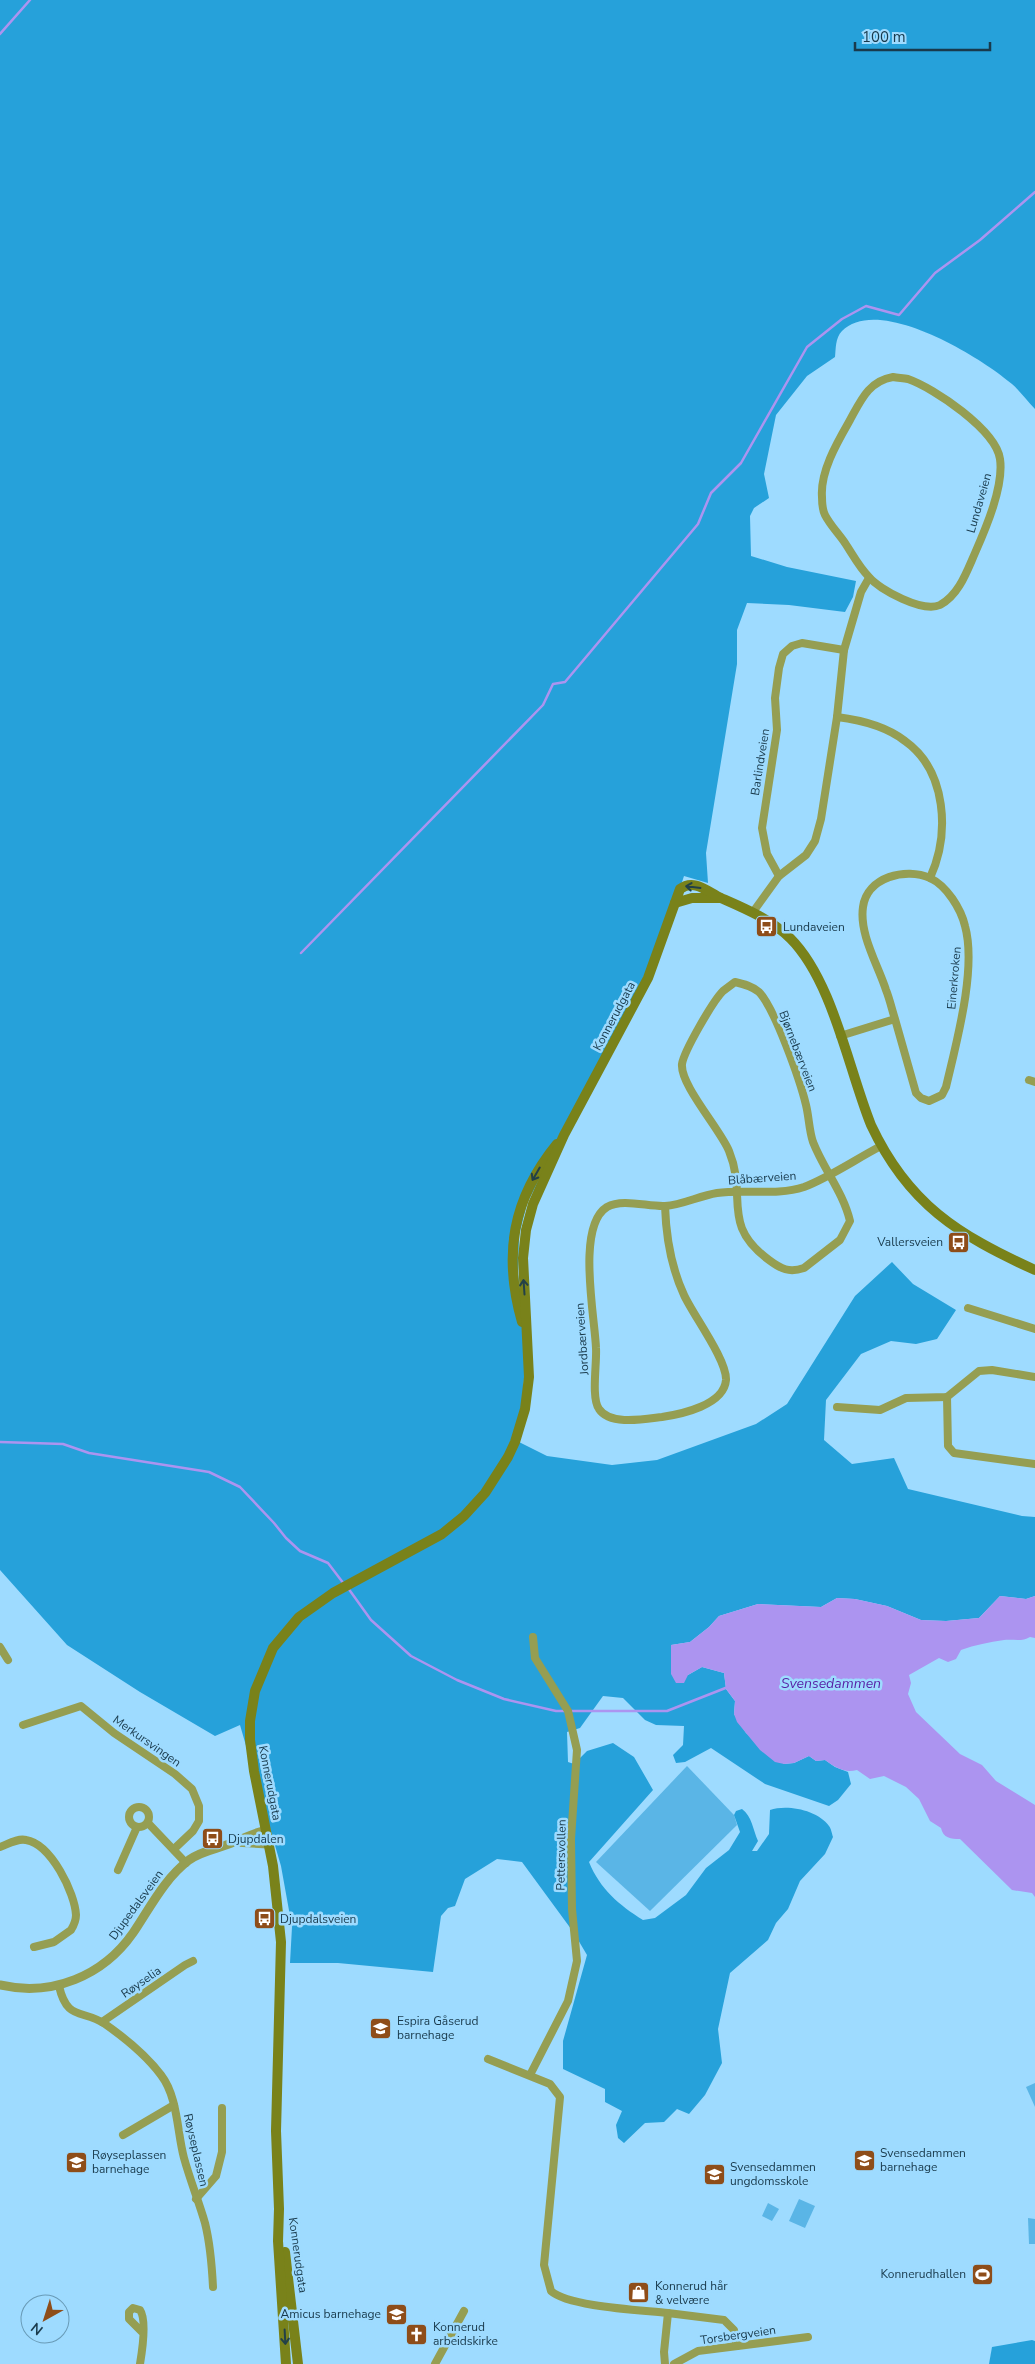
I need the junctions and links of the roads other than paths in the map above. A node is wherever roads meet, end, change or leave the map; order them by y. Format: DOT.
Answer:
graph roads {
  1 [pos="869,578"];
  2 [pos="844,650"];
  3 [pos="837,717"];
  4 [pos="780,876"];
  5 [pos="930,878"];
  6 [pos="753,912"];
  7 [pos="895,1019"];
  8 [pos="840,1036"];
  9 [pos="881,1146"];
  10 [pos="829,1174"];
  11 [pos="737,1192"];
  12 [pos="665,1206"];
  13 [pos="1035,1270"];
  14 [pos="968,1308"];
  15 [pos="1035,1329"];
  16 [pos="1035,1377"];
  17 [pos="947,1397"];
  18 [pos="837,1407"];
  19 [pos="1035,1464"];
  20 [pos="533,1637"];
  21 [pos="0,1647"];
  22 [pos="8,1660"];
  23 [pos="23,1725"];
  24 [pos="148,1822"];
  25 [pos="137,1827"];
  26 [pos="266,1830"];
  27 [pos="234,1842"];
  28 [pos="268,1844"];
  29 [pos="0,1847"];
  30 [pos="174,1849"];
  31 [pos="186,1863"];
  32 [pos="118,1870"];
  33 [pos="34,1947"];
  34 [pos="193,1961"];
  35 [pos="0,1985"];
  36 [pos="59,1986"];
  37 [pos="102,2022"];
  38 [pos="488,2059"];
  39 [pos="530,2075"];
  40 [pos="174,2105"];
  41 [pos="222,2108"];
  42 [pos="123,2135"];
  43 [pos="196,2199"];
  44 [pos="279,2209"];
  45 [pos="213,2287"];
  46 [pos="464,2311"];
  47 [pos="668,2313"];
  48 [pos="142,2332"];
  49 [pos="808,2337"];
  50 [pos="738,2346"];
  51 [pos="140,2364"];
  52 [pos="286,2364"];
  53 [pos="298,2364"];
  54 [pos="435,2364"];
  55 [pos="665,2364"];
  56 [pos="674,2364"];
  1 -- 1 [label="street, Lundaveien"];
  1 -- 2 [label="street"];
  2 -- 3 [label="street"];
  2 -- 4 [label="street, Barlindveien"];
  3 -- 4 [label="street"];
  3 -- 5 [label="street"];
  4 -- 6 [label="street"];
  5 -- 7 [label="street, Einerkroken"];
  5 -- 7 [label="street, Einerkroken"];
  6 -- 8 [label="main road"];
  6 -- 26 [label="main road, Konnerudgata"];
  7 -- 8 [label="street"];
  8 -- 9 [label="main road"];
  9 -- 10 [label="street, Blåbærveien"];
  9 -- 13 [label="main road"];
  10 -- 11 [label="street, Blåbærveien"];
  10 -- 11 [label="street"];
  10 -- 11 [label="street, Bjørnebærveien"];
  11 -- 12 [label="street, Blåbærveien"];
  12 -- 12 [label="street, Jordbærveien"];
  14 -- 15 [label="street"];
  16 -- 17 [label="street"];
  17 -- 18 [label="street"];
  17 -- 19 [label="street"];
  20 -- 39 [label="street, Pettersvollen"];
  21 -- 22 [label="street"];
  23 -- 30 [label="street, Merkursvingen"];
  24 -- 25 [label="street"];
  24 -- 25 [label="street"];
  24 -- 30 [label="street"];
  25 -- 32 [label="street"];
  26 -- 27 [label="street, Djupedalsveien"];
  26 -- 28 [label="main road, Konnerudgata"];
  27 -- 28 [label="street, Djupedalsveien"];
  27 -- 31 [label="street, Djupedalsveien"];
  28 -- 44 [label="main road, Konnerudgata"];
  29 -- 33 [label="street"];
  30 -- 31 [label="street"];
  31 -- 36 [label="street, Djupedalsveien"];
  34 -- 37 [label="street, Røyselia"];
  35 -- 36 [label="street, Djupedalsveien"];
  36 -- 37 [label="street, Røyseplassen"];
  37 -- 40 [label="street, Røyseplassen"];
  38 -- 39 [label="street"];
  39 -- 47 [label="street"];
  40 -- 42 [label="street, Røyseplassen"];
  40 -- 43 [label="street, Røyseplassen"];
  41 -- 43 [label="street, Røyseplassen"];
  43 -- 45 [label="street, Røyseplassen"];
  44 -- 52 [label="main road, Konnerudgata, one-way"];
  44 -- 53 [label="main road, Konnerudgata"];
  46 -- 54 [label="street"];
  47 -- 50 [label="street"];
  47 -- 55 [label="street"];
  48 -- 51 [label="street"];
  49 -- 50 [label="street, Torsbergveien"];
  50 -- 56 [label="street, Torsbergveien"];
}
